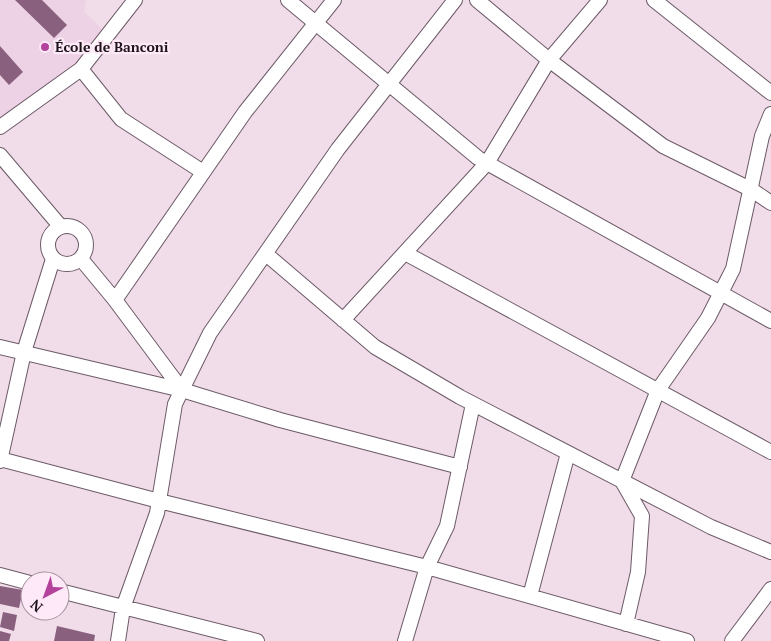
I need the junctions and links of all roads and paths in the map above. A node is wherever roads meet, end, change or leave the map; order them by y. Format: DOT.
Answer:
graph roads {
  1 [pos="136,0"];
  2 [pos="288,0"];
  3 [pos="334,0"];
  4 [pos="455,0"];
  5 [pos="477,0"];
  6 [pos="600,0"];
  7 [pos="654,0"];
  8 [pos="315,23"];
  9 [pos="549,60"];
  10 [pos="81,69"];
  11 [pos="389,84"];
  12 [pos="771,93"];
  13 [pos="771,114"];
  14 [pos="0,127"];
  15 [pos="0,155"];
  16 [pos="487,163"];
  17 [pos="203,172"];
  18 [pos="752,190"];
  19 [pos="771,203"];
  20 [pos="61,227"];
  21 [pos="405,253"];
  22 [pos="266,254"];
  23 [pos="54,259"];
  24 [pos="81,259"];
  25 [pos="720,293"];
  26 [pos="115,300"];
  27 [pos="343,320"];
  28 [pos="771,321"];
  29 [pos="0,346"];
  30 [pos="24,352"];
  31 [pos="182,390"];
  32 [pos="658,390"];
  33 [pos="473,404"];
  34 [pos="771,452"];
  35 [pos="568,453"];
  36 [pos="0,460"];
  37 [pos="460,467"];
  38 [pos="622,481"];
  39 [pos="159,501"];
  40 [pos="771,552"];
  41 [pos="427,567"];
  42 [pos="0,574"];
  43 [pos="20,580"];
  44 [pos="771,589"];
  45 [pos="70,594"];
  46 [pos="530,596"];
  47 [pos="123,608"];
  48 [pos="626,624"];
  49 [pos="118,641"];
  50 [pos="257,641"];
  51 [pos="405,641"];
  52 [pos="687,641"];
  53 [pos="732,641"];
  1 -- 10 [label="street"];
  2 -- 8 [label="street"];
  3 -- 8 [label="street"];
  4 -- 11 [label="street"];
  5 -- 9 [label="street"];
  6 -- 9 [label="street"];
  7 -- 12 [label="street"];
  8 -- 11 [label="street"];
  8 -- 17 [label="street"];
  9 -- 16 [label="street"];
  9 -- 18 [label="street"];
  10 -- 14 [label="street"];
  10 -- 17 [label="street"];
  11 -- 16 [label="street"];
  11 -- 22 [label="street"];
  13 -- 18 [label="street"];
  15 -- 20 [label="street"];
  16 -- 21 [label="street"];
  16 -- 25 [label="street"];
  17 -- 26 [label="street"];
  18 -- 19 [label="street"];
  18 -- 25 [label="street"];
  20 -- 23 [label="street"];
  20 -- 24 [label="street"];
  21 -- 27 [label="street"];
  21 -- 32 [label="street"];
  22 -- 27 [label="street"];
  22 -- 31 [label="street"];
  23 -- 24 [label="street"];
  23 -- 30 [label="street"];
  24 -- 26 [label="street"];
  25 -- 28 [label="street"];
  25 -- 32 [label="street"];
  26 -- 31 [label="street"];
  27 -- 33 [label="street"];
  29 -- 30 [label="street"];
  30 -- 31 [label="street"];
  30 -- 36 [label="street"];
  31 -- 37 [label="street"];
  31 -- 39 [label="street"];
  32 -- 34 [label="street"];
  32 -- 38 [label="street"];
  33 -- 35 [label="street"];
  33 -- 37 [label="street"];
  35 -- 38 [label="street"];
  35 -- 46 [label="street"];
  36 -- 39 [label="street"];
  37 -- 41 [label="street"];
  38 -- 40 [label="street"];
  38 -- 48 [label="street"];
  39 -- 41 [label="street"];
  39 -- 47 [label="street"];
  41 -- 46 [label="street"];
  41 -- 51 [label="street"];
  42 -- 43 [label="street"];
  44 -- 53 [label="street"];
  45 -- 47 [label="street"];
  46 -- 48 [label="street"];
  47 -- 49 [label="street"];
  47 -- 50 [label="street"];
  48 -- 52 [label="street"];
}
